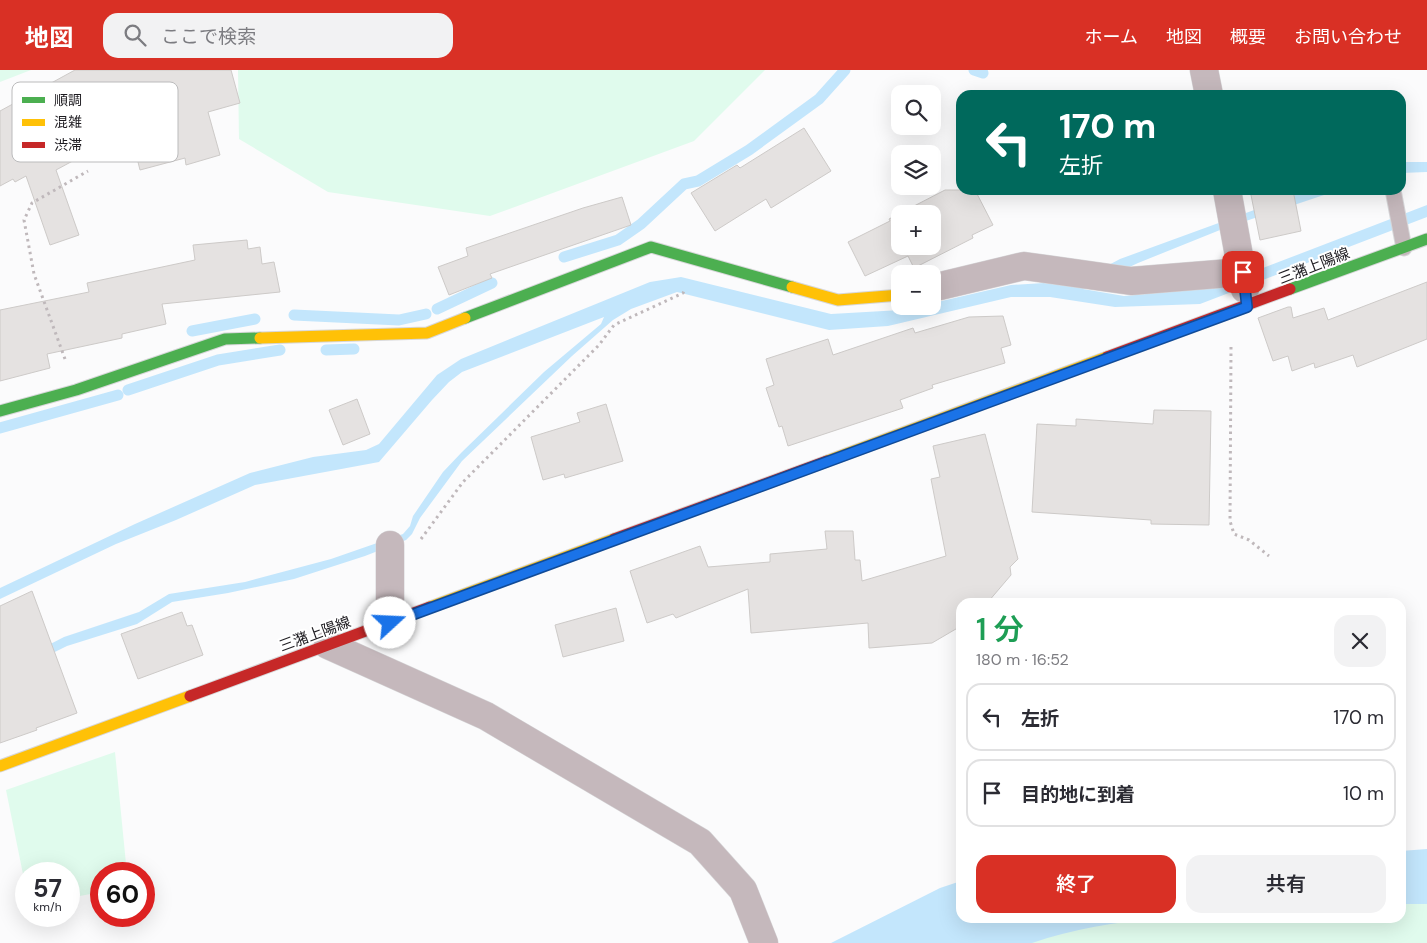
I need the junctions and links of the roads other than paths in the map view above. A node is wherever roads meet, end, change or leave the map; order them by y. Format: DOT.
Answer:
graph roads {
  1 [pos="1204,70"];
  2 [pos="1208,90"];
  3 [pos="1394,195"];
  4 [pos="1231,211"];
  5 [pos="1427,239"];
  6 [pos="1404,248"];
  7 [pos="941,286"];
  8 [pos="891,296"];
  9 [pos="1242,296"];
  10 [pos="0,411"];
  11 [pos="390,545"];
  12 [pos="390,623"];
  13 [pos="328,646"];
  14 [pos="0,766"];
  15 [pos="764,943"];
  1 -- 2 [label="street"];
  3 -- 6 [label="lane"];
  4 -- 9 [label="street"];
  5 -- 6 [label="main road, 三潴上陽線"];
  6 -- 9 [label="main road, 三潴上陽線"];
  7 -- 9 [label="street"];
  8 -- 10 [label="main road"];
  9 -- 12 [label="main road, 三潴上陽線"];
  11 -- 12 [label="street"];
  12 -- 13 [label="main road, 三潴上陽線"];
  13 -- 14 [label="main road, 三潴上陽線"];
  13 -- 15 [label="street"];
}
